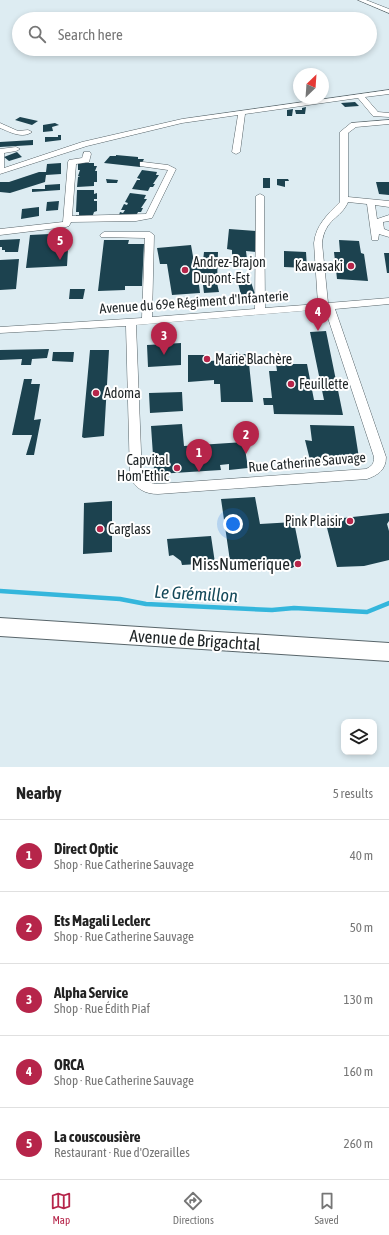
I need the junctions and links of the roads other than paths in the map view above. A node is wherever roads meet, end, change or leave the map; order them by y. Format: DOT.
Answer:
graph roads {
  1 [pos="361,0"];
  2 [pos="389,11"];
  3 [pos="389,92"];
  4 [pos="360,96"];
  5 [pos="240,112"];
  6 [pos="389,115"];
  7 [pos="389,122"];
  8 [pos="0,125"];
  9 [pos="28,132"];
  10 [pos="16,149"];
  11 [pos="236,152"];
  12 [pos="87,154"];
  13 [pos="143,164"];
  14 [pos="0,170"];
  15 [pos="260,196"];
  16 [pos="344,201"];
  17 [pos="371,203"];
  18 [pos="389,204"];
  19 [pos="389,218"];
  20 [pos="68,219"];
  21 [pos="0,232"];
  22 [pos="389,234"];
  23 [pos="104,235"];
  24 [pos="375,238"];
  25 [pos="389,301"];
  26 [pos="326,306"];
  27 [pos="260,312"];
  28 [pos="147,320"];
  29 [pos="131,322"];
  30 [pos="0,330"];
  31 [pos="0,627"];
  32 [pos="389,652"];
  1 -- 2 [label="street"];
  3 -- 4 [label="street"];
  4 -- 5 [label="street"];
  4 -- 6 [label="street"];
  5 -- 11 [label="street"];
  5 -- 14 [label="street"];
  7 -- 16 [label="street"];
  8 -- 9 [label="street"];
  10 -- 14 [label="street"];
  12 -- 20 [label="street"];
  13 -- 20 [label="street"];
  15 -- 27 [label="street"];
  16 -- 17 [label="street"];
  16 -- 26 [label="street, Rue Catherine Sauvage"];
  17 -- 18 [label="street"];
  17 -- 24 [label="street"];
  19 -- 22 [label="street"];
  20 -- 21 [label="street"];
  23 -- 28 [label="street"];
  25 -- 26 [label="street, Avenue du 69e Régiment d'Infanterie"];
  26 -- 27 [label="street, Avenue du 69e Régiment d'Infanterie"];
  26 -- 29 [label="street, Rue Catherine Sauvage"];
  27 -- 28 [label="street, Avenue du 69e Régiment d'Infanterie"];
  28 -- 29 [label="street, Avenue du 69e Régiment d'Infanterie"];
  29 -- 30 [label="street, Avenue du 69e Régiment d'Infanterie"];
  31 -- 32 [label="main road, Avenue de Brigachtal"];
}
